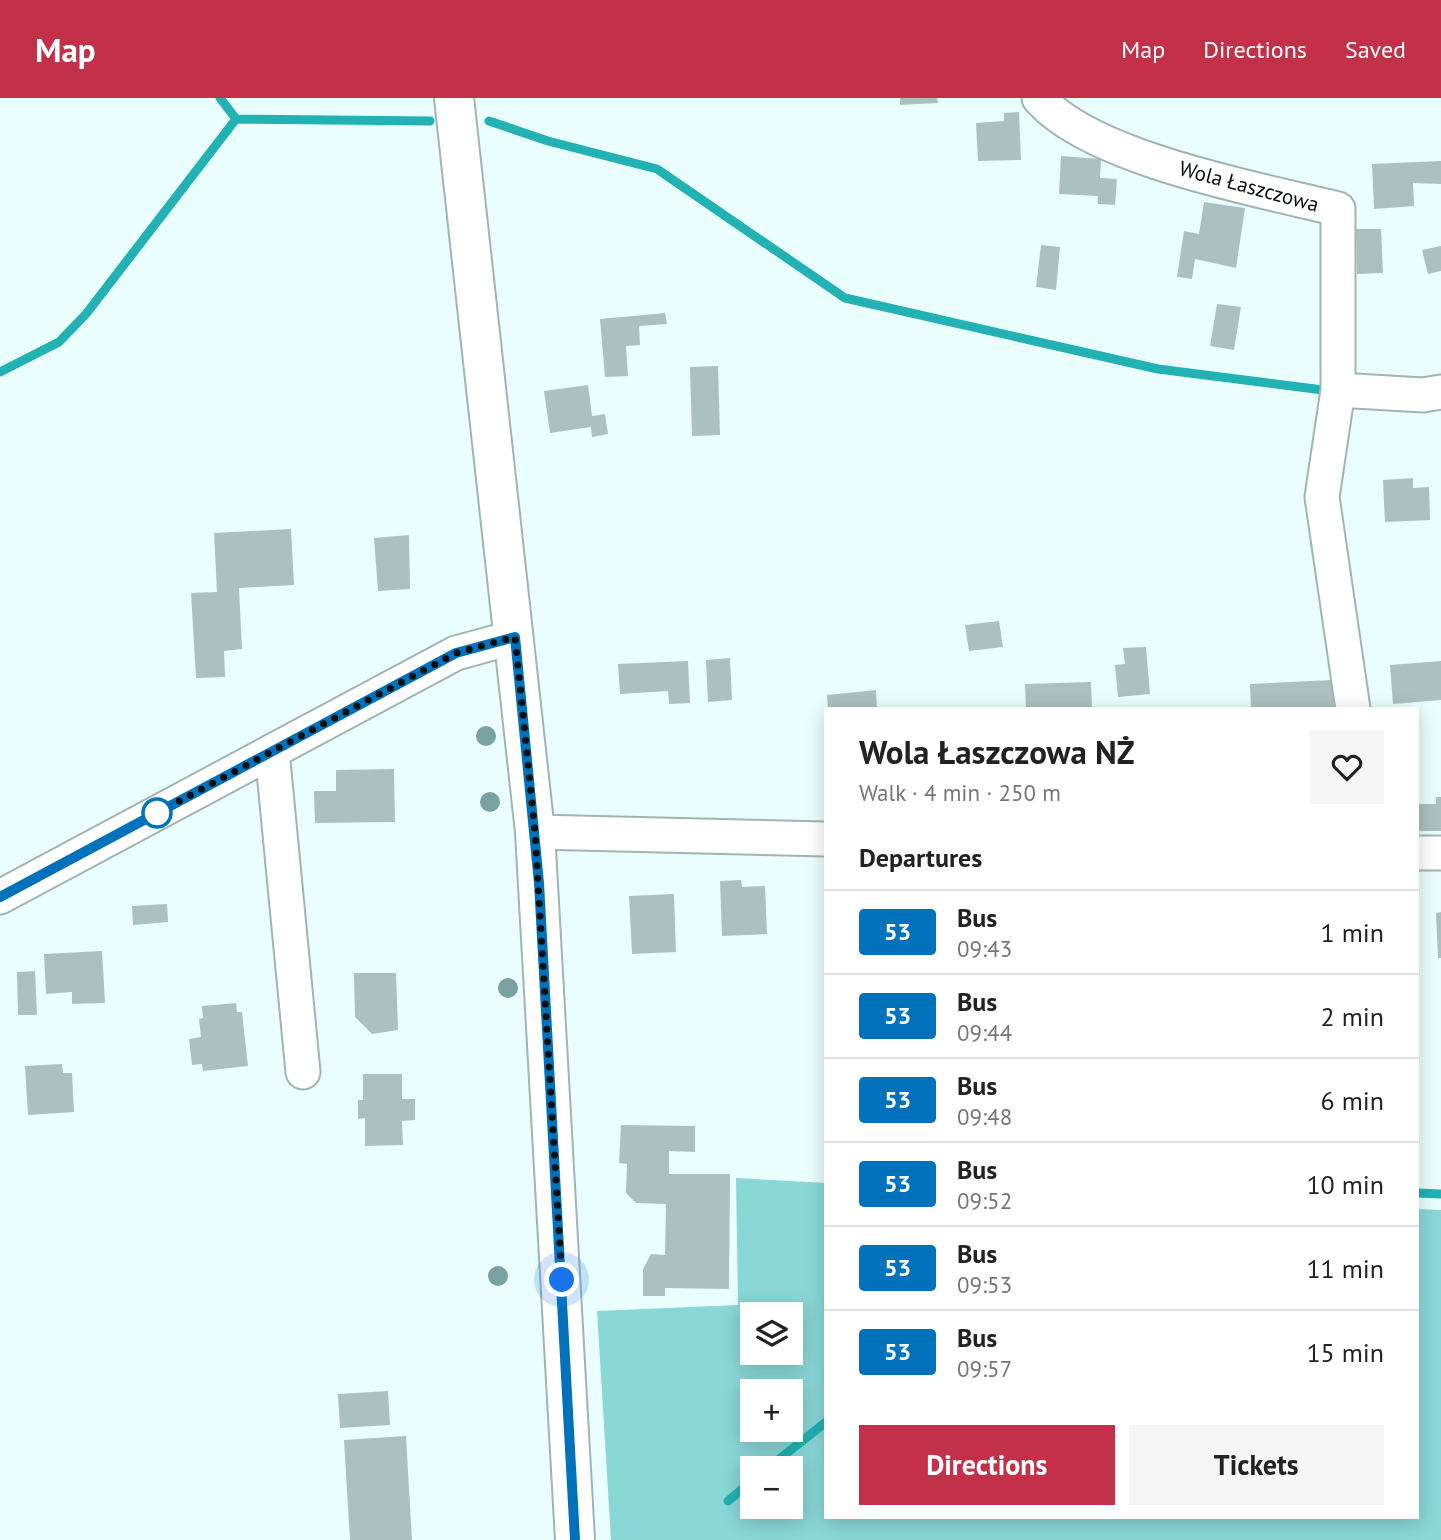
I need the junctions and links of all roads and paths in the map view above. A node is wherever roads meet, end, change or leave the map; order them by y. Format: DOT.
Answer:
graph roads {
  1 [pos="454,98"];
  2 [pos="1039,98"];
  3 [pos="1338,390"];
  4 [pos="1441,393"];
  5 [pos="515,637"];
  6 [pos="1353,707"];
  7 [pos="272,751"];
  8 [pos="535,832"];
  9 [pos="824,839"];
  10 [pos="1419,853"];
  11 [pos="1441,853"];
  12 [pos="0,897"];
  13 [pos="303,1072"];
  14 [pos="575,1540"];
  1 -- 5 [label="main road"];
  2 -- 3 [label="street, Wola Łaszczowa"];
  3 -- 4 [label="street"];
  3 -- 6 [label="street, Wola Łaszczowa"];
  5 -- 7 [label="street"];
  5 -- 8 [label="main road"];
  7 -- 12 [label="street"];
  7 -- 13 [label="street"];
  8 -- 9 [label="street"];
  8 -- 14 [label="main road"];
  10 -- 11 [label="street"];
}
